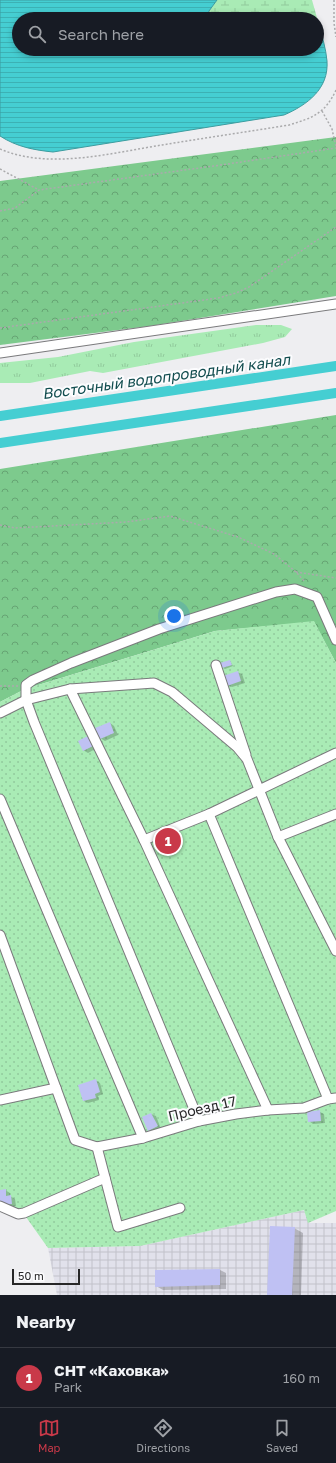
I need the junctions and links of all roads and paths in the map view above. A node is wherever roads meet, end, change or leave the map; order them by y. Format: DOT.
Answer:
graph roads {
  1 [pos="334,0"];
  2 [pos="336,37"];
  3 [pos="336,90"];
  4 [pos="322,111"];
  5 [pos="336,147"];
  6 [pos="0,148"];
  7 [pos="0,169"];
  8 [pos="40,190"];
  9 [pos="0,210"];
  10 [pos="336,227"];
  11 [pos="336,304"];
  12 [pos="0,328"];
  13 [pos="0,353"];
  14 [pos="0,525"];
  15 [pos="296,572"];
  16 [pos="336,578"];
  17 [pos="316,597"];
  18 [pos="336,640"];
  19 [pos="216,665"];
  20 [pos="26,685"];
  21 [pos="0,686"];
  22 [pos="70,690"];
  23 [pos="26,700"];
  24 [pos="0,713"];
  25 [pos="336,753"];
  26 [pos="247,759"];
  27 [pos="259,790"];
  28 [pos="0,799"];
  29 [pos="209,814"];
  30 [pos="336,814"];
  31 [pos="278,837"];
  32 [pos="144,840"];
  33 [pos="0,935"];
  34 [pos="336,951"];
  35 [pos="56,1088"];
  36 [pos="332,1098"];
  37 [pos="0,1100"];
  38 [pos="268,1110"];
  39 [pos="199,1121"];
  40 [pos="143,1138"];
  41 [pos="97,1148"];
  42 [pos="105,1178"];
  43 [pos="0,1206"];
  44 [pos="180,1208"];
  1 -- 2 [label="path"];
  3 -- 4 [label="path"];
  4 -- 5 [label="path"];
  4 -- 6 [label="path"];
  5 -- 8 [label="path"];
  7 -- 8 [label="path"];
  8 -- 9 [label="path"];
  10 -- 12 [label="path"];
  11 -- 13 [label="street"];
  14 -- 15 [label="path"];
  15 -- 16 [label="path"];
  15 -- 17 [label="path"];
  17 -- 18 [label="street"];
  17 -- 20 [label="street"];
  19 -- 26 [label="street"];
  20 -- 21 [label="path"];
  20 -- 23 [label="street"];
  22 -- 23 [label="street"];
  22 -- 26 [label="street"];
  22 -- 32 [label="street"];
  23 -- 24 [label="street"];
  23 -- 39 [label="street"];
  25 -- 27 [label="street"];
  26 -- 27 [label="street"];
  27 -- 29 [label="street"];
  27 -- 31 [label="street"];
  28 -- 40 [label="street"];
  29 -- 32 [label="street"];
  29 -- 36 [label="street"];
  30 -- 31 [label="street"];
  31 -- 34 [label="street"];
  32 -- 38 [label="street"];
  33 -- 35 [label="street"];
  35 -- 37 [label="street"];
  35 -- 41 [label="street"];
  36 -- 38 [label="street, Проезд 17"];
  38 -- 39 [label="street, Проезд 17"];
  39 -- 40 [label="street, Проезд 17"];
  40 -- 41 [label="street, Проезд 17"];
  41 -- 42 [label="street"];
  42 -- 43 [label="street"];
  42 -- 44 [label="street"];
}
